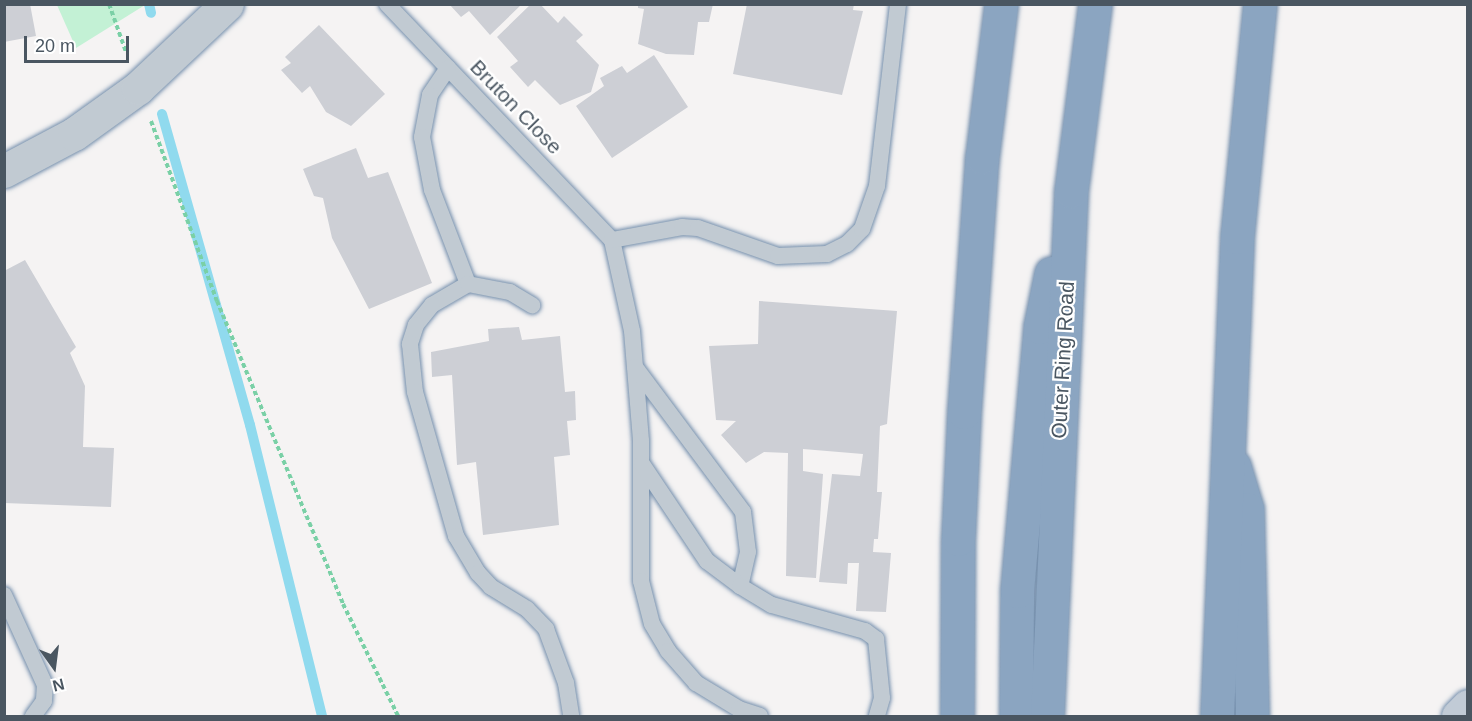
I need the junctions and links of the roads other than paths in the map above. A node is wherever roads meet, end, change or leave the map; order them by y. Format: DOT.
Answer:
graph roads {
  1 [pos="227,4"];
  2 [pos="387,4"];
  3 [pos="897,4"];
  4 [pos="1001,4"];
  5 [pos="1095,4"];
  6 [pos="1260,4"];
  7 [pos="448,68"];
  8 [pos="4,171"];
  9 [pos="1071,192"];
  10 [pos="612,240"];
  11 [pos="468,284"];
  12 [pos="532,305"];
  13 [pos="635,367"];
  14 [pos="1226,441"];
  15 [pos="641,463"];
  16 [pos="740,586"];
  17 [pos="4,595"];
  18 [pos="1467,706"];
  19 [pos="33,717"];
  20 [pos="571,717"];
  21 [pos="760,717"];
  22 [pos="877,717"];
  23 [pos="957,717"];
  24 [pos="1016,717"];
  25 [pos="1047,717"];
  26 [pos="1216,717"];
  27 [pos="1252,717"];
  28 [pos="1458,717"];
  1 -- 8 [label="street"];
  2 -- 7 [label="lane, Bruton Close"];
  3 -- 10 [label="lane"];
  4 -- 23 [label="highway"];
  5 -- 9 [label="highway, Outer Ring Road"];
  6 -- 14 [label="highway"];
  7 -- 10 [label="lane, Bruton Close"];
  7 -- 11 [label="lane"];
  9 -- 24 [label="highway"];
  9 -- 25 [label="highway, Outer Ring Road"];
  10 -- 13 [label="lane"];
  11 -- 12 [label="lane"];
  11 -- 20 [label="lane"];
  13 -- 15 [label="lane"];
  13 -- 16 [label="lane"];
  14 -- 26 [label="highway"];
  14 -- 27 [label="highway"];
  15 -- 16 [label="lane"];
  15 -- 21 [label="lane"];
  16 -- 22 [label="lane"];
  17 -- 19 [label="lane"];
  18 -- 28 [label="street"];
}
